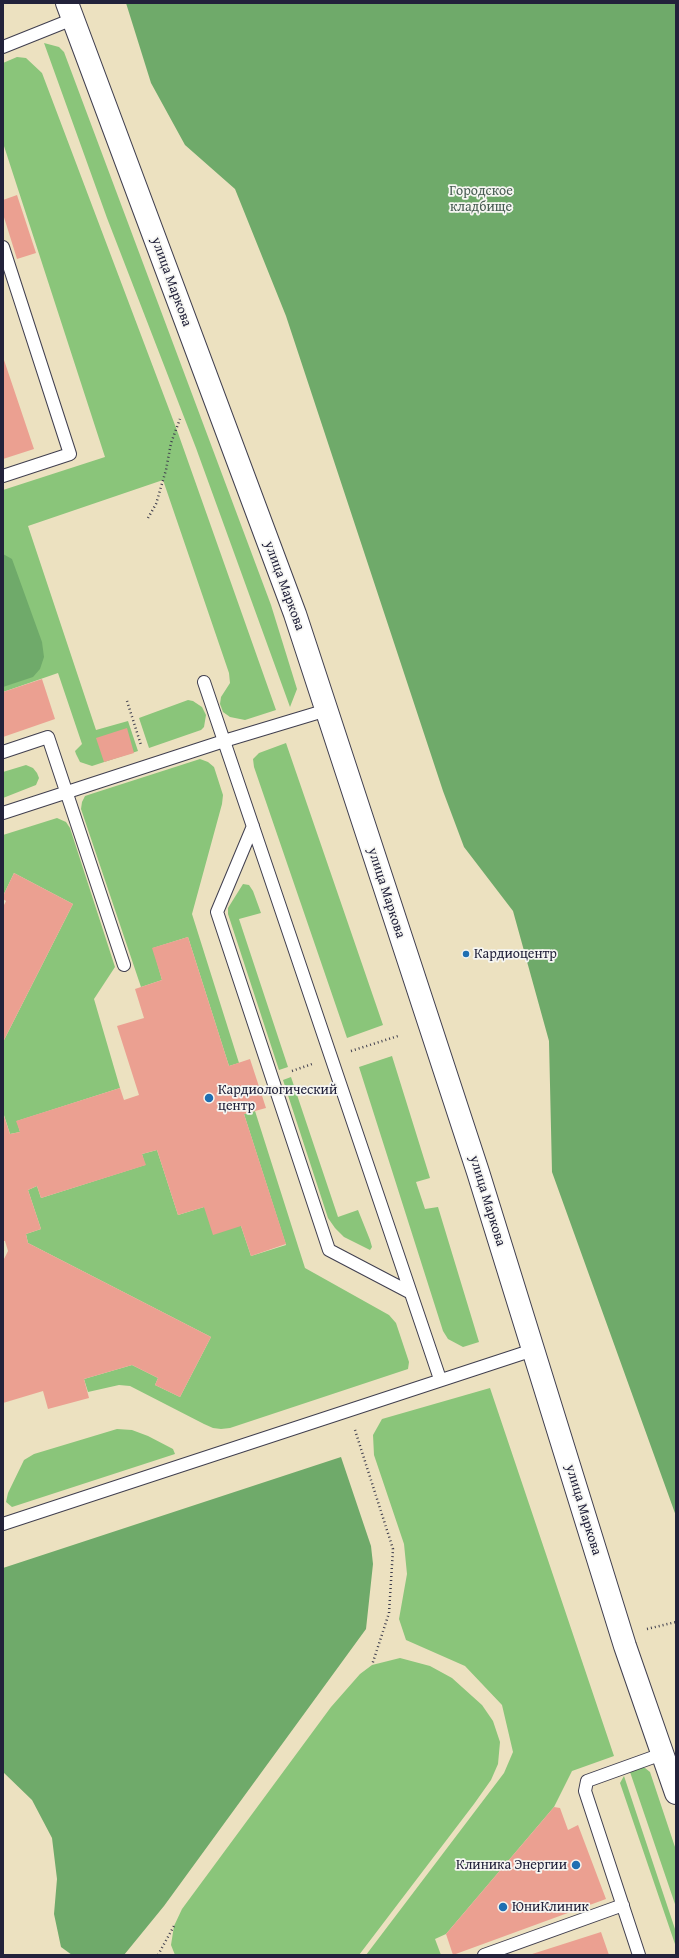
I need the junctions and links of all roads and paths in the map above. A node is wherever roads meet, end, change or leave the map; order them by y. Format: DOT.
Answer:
graph roads {
  1 [pos="70,11"];
  2 [pos="3,47"];
  3 [pos="3,247"];
  4 [pos="180,419"];
  5 [pos="3,476"];
  6 [pos="148,518"];
  7 [pos="204,682"];
  8 [pos="127,701"];
  9 [pos="327,710"];
  10 [pos="224,741"];
  11 [pos="144,751"];
  12 [pos="3,752"];
  13 [pos="66,792"];
  14 [pos="3,813"];
  15 [pos="253,826"];
  16 [pos="124,965"];
  17 [pos="398,1036"];
  18 [pos="347,1052"];
  19 [pos="307,1066"];
  20 [pos="290,1072"];
  21 [pos="411,1293"];
  22 [pos="533,1350"];
  23 [pos="440,1379"];
  24 [pos="350,1410"];
  25 [pos="3,1524"];
  26 [pos="372,1665"];
  27 [pos="662,1754"];
  28 [pos="676,1793"];
  29 [pos="623,1905"];
  30 [pos="174,1926"];
  31 [pos="158,1955"];
  32 [pos="484,1955"];
  33 [pos="639,1955"];
  1 -- 2 [label="lane"];
  1 -- 9 [label="street, улица Маркова"];
  3 -- 5 [label="lane"];
  4 -- 6 [label="path"];
  7 -- 10 [label="lane"];
  8 -- 11 [label="path"];
  9 -- 10 [label="lane"];
  9 -- 22 [label="street, улица Маркова"];
  10 -- 13 [label="lane"];
  10 -- 15 [label="lane"];
  12 -- 13 [label="lane"];
  13 -- 14 [label="lane"];
  13 -- 16 [label="lane"];
  15 -- 21 [label="lane"];
  15 -- 21 [label="lane"];
  17 -- 18 [label="path"];
  19 -- 20 [label="path"];
  21 -- 23 [label="lane"];
  22 -- 23 [label="lane"];
  22 -- 27 [label="street, улица Маркова"];
  23 -- 24 [label="lane"];
  24 -- 25 [label="lane"];
  24 -- 26 [label="path"];
  27 -- 28 [label="street, улица Маркова"];
  27 -- 29 [label="lane"];
  29 -- 32 [label="lane"];
  29 -- 33 [label="lane"];
  30 -- 31 [label="path"];
}
